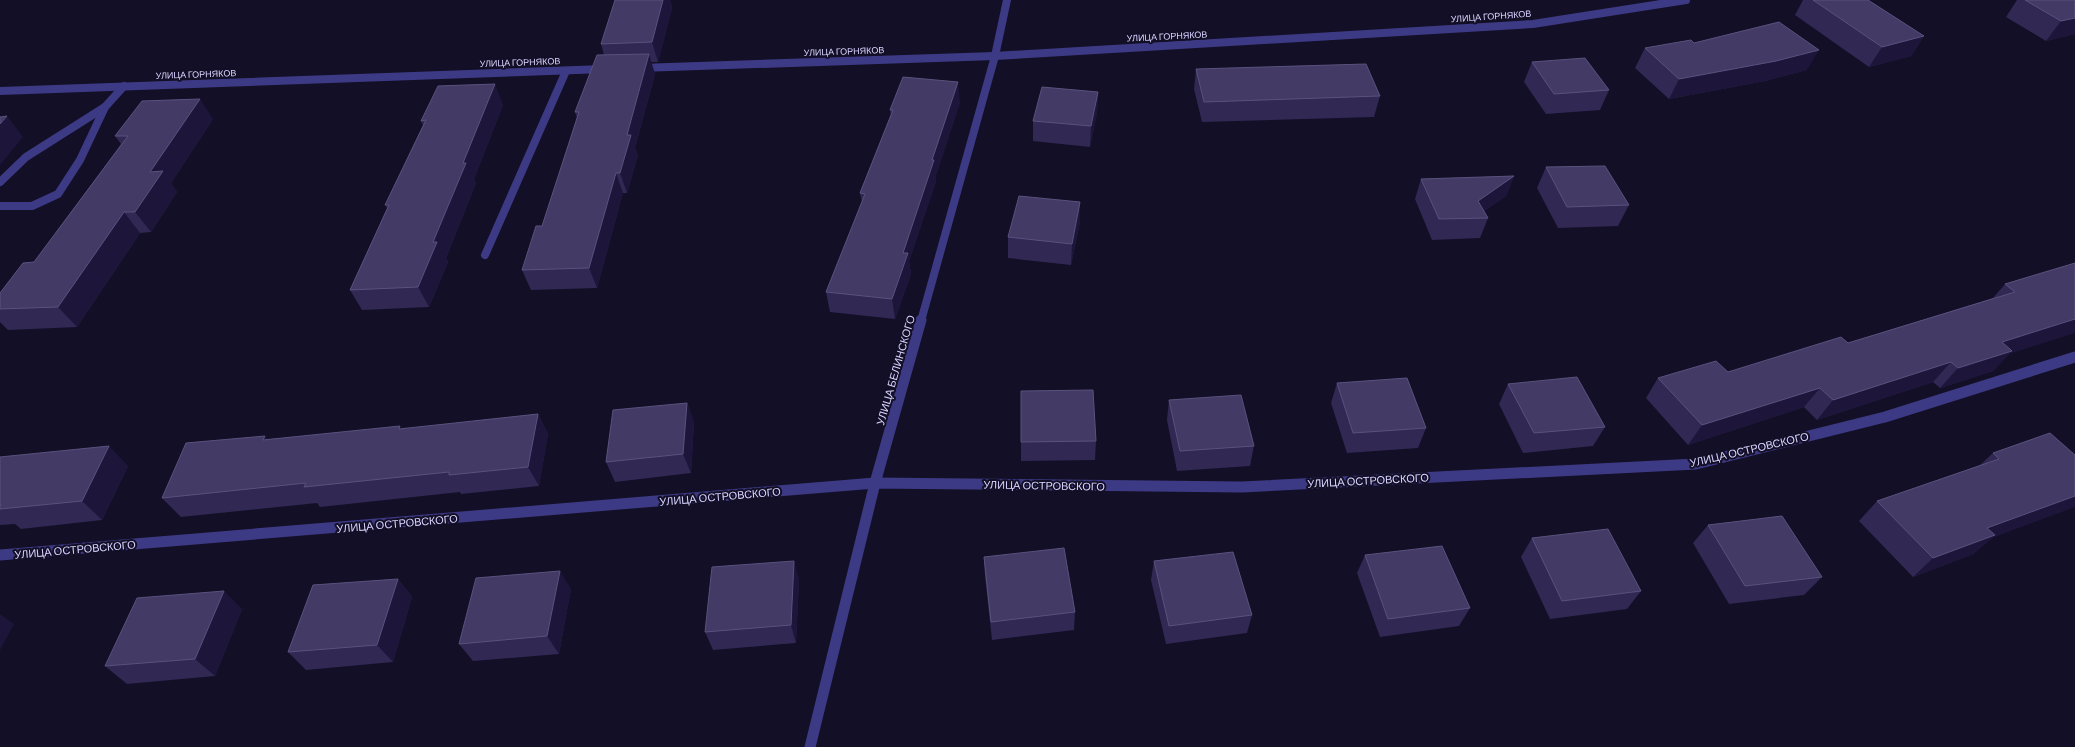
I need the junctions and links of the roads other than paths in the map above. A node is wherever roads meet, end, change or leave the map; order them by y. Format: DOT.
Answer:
graph roads {
  1 [pos="1007,0"];
  2 [pos="1686,0"];
  3 [pos="995,56"];
  4 [pos="629,68"];
  5 [pos="614,69"];
  6 [pos="566,71"];
  7 [pos="124,86"];
  8 [pos="0,91"];
  9 [pos="105,107"];
  10 [pos="0,182"];
  11 [pos="0,206"];
  12 [pos="485,255"];
  13 [pos="2075,357"];
  14 [pos="875,483"];
  15 [pos="0,555"];
  16 [pos="810,747"];
  1 -- 3 [label="street, УЛИЦА БЕЛИНСКОГО"];
  2 -- 3 [label="street, УЛИЦА ГОРНЯКОВ"];
  3 -- 4 [label="street, УЛИЦА ГОРНЯКОВ"];
  3 -- 14 [label="street, УЛИЦА БЕЛИНСКОГО"];
  5 -- 6 [label="street, УЛИЦА ГОРНЯКОВ"];
  6 -- 7 [label="street, УЛИЦА ГОРНЯКОВ"];
  6 -- 12 [label="street"];
  7 -- 8 [label="street, УЛИЦА ГОРНЯКОВ"];
  7 -- 9 [label="street"];
  9 -- 10 [label="street"];
  9 -- 11 [label="street"];
  13 -- 14 [label="street, УЛИЦА ОСТРОВСКОГО"];
  14 -- 15 [label="street, УЛИЦА ОСТРОВСКОГО"];
  14 -- 16 [label="street, УЛИЦА БЕЛИНСКОГО"];
}
